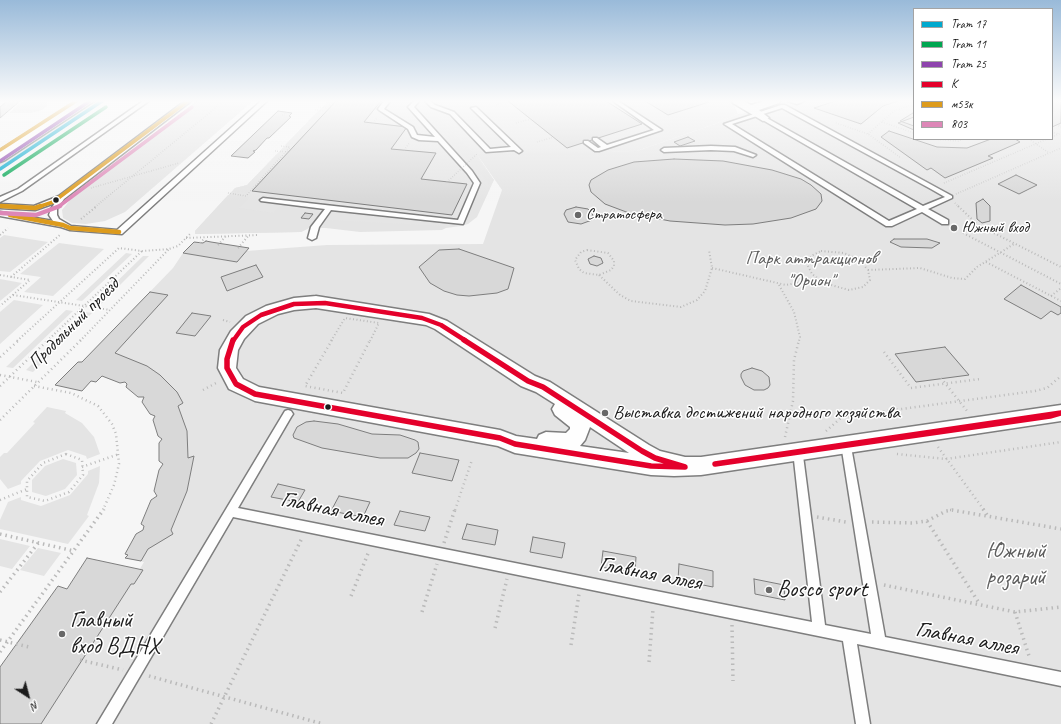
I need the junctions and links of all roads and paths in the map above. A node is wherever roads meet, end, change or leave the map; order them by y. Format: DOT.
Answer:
graph roads {
  1 [pos="24,135"];
  2 [pos="35,135"];
  3 [pos="98,135"];
  4 [pos="144,135"];
  5 [pos="183,135"];
  6 [pos="226,135"];
  7 [pos="414,135"];
  8 [pos="436,135"];
  9 [pos="473,135"];
  10 [pos="502,135"];
  11 [pos="644,135"];
  12 [pos="744,135"];
  13 [pos="794,135"];
  14 [pos="836,135"];
  15 [pos="554,137"];
  16 [pos="440,139"];
  17 [pos="595,139"];
  18 [pos="946,140"];
  19 [pos="961,140"];
  20 [pos="1030,140"];
  21 [pos="1045,140"];
  22 [pos="537,142"];
  23 [pos="586,142"];
  24 [pos="1036,144"];
  25 [pos="280,146"];
  26 [pos="606,147"];
  27 [pos="1061,148"];
  28 [pos="0,150"];
  29 [pos="275,150"];
  30 [pos="664,150"];
  31 [pos="287,152"];
  32 [pos="1050,153"];
  33 [pos="477,154"];
  34 [pos="753,155"];
  35 [pos="0,157"];
  36 [pos="183,162"];
  37 [pos="133,176"];
  38 [pos="447,182"];
  39 [pos="933,188"];
  40 [pos="89,189"];
  41 [pos="20,190"];
  42 [pos="246,194"];
  43 [pos="950,197"];
  44 [pos="61,198"];
  45 [pos="0,200"];
  46 [pos="263,200"];
  47 [pos="0,206"];
  48 [pos="15,207"];
  49 [pos="329,208"];
  50 [pos="922,209"];
  51 [pos="2,214"];
  52 [pos="23,217"];
  53 [pos="945,222"];
  54 [pos="63,225"];
  55 [pos="8,228"];
  56 [pos="70,228"];
  57 [pos="962,233"];
  58 [pos="190,234"];
  59 [pos="0,235"];
  60 [pos="249,235"];
  61 [pos="258,235"];
  62 [pos="226,236"];
  63 [pos="206,237"];
  64 [pos="186,238"];
  65 [pos="312,238"];
  66 [pos="200,243"];
  67 [pos="1015,244"];
  68 [pos="218,245"];
  69 [pos="238,248"];
  70 [pos="169,249"];
  71 [pos="709,250"];
  72 [pos="142,251"];
  73 [pos="1000,253"];
  74 [pos="986,261"];
  75 [pos="1061,267"];
  76 [pos="712,268"];
  77 [pos="868,270"];
  78 [pos="0,275"];
  79 [pos="599,275"];
  80 [pos="11,277"];
  81 [pos="817,279"];
  82 [pos="779,284"];
  83 [pos="1061,284"];
  84 [pos="1061,288"];
  85 [pos="13,295"];
  86 [pos="1051,296"];
  87 [pos="1061,301"];
  88 [pos="59,303"];
  89 [pos="0,306"];
  90 [pos="83,306"];
  91 [pos="110,310"];
  92 [pos="379,323"];
  93 [pos="884,352"];
  94 [pos="0,357"];
  95 [pos="0,375"];
  96 [pos="1061,376"];
  97 [pos="9,377"];
  98 [pos="941,378"];
  99 [pos="980,379"];
  100 [pos="528,381"];
  101 [pos="37,382"];
  102 [pos="945,383"];
  103 [pos="0,386"];
  104 [pos="34,386"];
  105 [pos="960,401"];
  106 [pos="969,413"];
  107 [pos="1061,413"];
  108 [pos="288,414"];
  109 [pos="0,420"];
  110 [pos="824,433"];
  111 [pos="928,433"];
  112 [pos="500,438"];
  113 [pos="1061,442"];
  114 [pos="846,444"];
  115 [pos="790,453"];
  116 [pos="119,454"];
  117 [pos="893,454"];
  118 [pos="946,459"];
  119 [pos="472,460"];
  120 [pos="82,467"];
  121 [pos="686,467"];
  122 [pos="27,489"];
  123 [pos="0,500"];
  124 [pos="230,511"];
  125 [pos="806,515"];
  126 [pos="987,515"];
  127 [pos="927,521"];
  128 [pos="860,524"];
  129 [pos="308,526"];
  130 [pos="1061,529"];
  131 [pos="0,534"];
  132 [pos="373,540"];
  133 [pos="39,542"];
  134 [pos="74,551"];
  135 [pos="440,553"];
  136 [pos="510,567"];
  137 [pos="581,582"];
  138 [pos="869,582"];
  139 [pos="0,592"];
  140 [pos="351,596"];
  141 [pos="654,597"];
  142 [pos="979,603"];
  143 [pos="1061,607"];
  144 [pos="422,612"];
  145 [pos="732,612"];
  146 [pos="1015,612"];
  147 [pos="495,628"];
  148 [pos="819,630"];
  149 [pos="849,636"];
  150 [pos="0,640"];
  151 [pos="8,642"];
  152 [pos="879,642"];
  153 [pos="571,645"];
  154 [pos="29,647"];
  155 [pos="0,652"];
  156 [pos="80,660"];
  157 [pos="649,662"];
  158 [pos="135,672"];
  159 [pos="1034,674"];
  160 [pos="1061,679"];
  161 [pos="733,681"];
  162 [pos="225,697"];
  163 [pos="104,724"];
  164 [pos="211,724"];
  165 [pos="323,724"];
  166 [pos="863,724"];
  1 -- 28 [label="street"];
  2 -- 35 [label="street"];
  3 -- 41 [label="lane"];
  4 -- 44 [label="lane"];
  5 -- 37 [label="path"];
  6 -- 56 [label="lane"];
  7 -- 16 [label="lane"];
  8 -- 16 [label="lane"];
  9 -- 10 [label="lane"];
  11 -- 26 [label="lane"];
  12 -- 50 [label="lane"];
  13 -- 50 [label="lane"];
  14 -- 39 [label="lane"];
  15 -- 22 [label="path"];
  16 -- 49 [label="lane"];
  17 -- 26 [label="lane"];
  18 -- 19 [label="path"];
  20 -- 24 [label="path"];
  21 -- 24 [label="path"];
  23 -- 26 [label="lane"];
  24 -- 32 [label="path"];
  24 -- 39 [label="path"];
  25 -- 31 [label="path"];
  27 -- 32 [label="path"];
  29 -- 31 [label="path"];
  30 -- 34 [label="lane"];
  31 -- 42 [label="path"];
  32 -- 43 [label="path"];
  33 -- 38 [label="path, bridge"];
  36 -- 37 [label="path"];
  37 -- 40 [label="path"];
  37 -- 56 [label="path"];
  39 -- 43 [label="lane"];
  41 -- 45 [label="lane"];
  41 -- 48 [label="lane"];
  43 -- 50 [label="lane"];
  43 -- 67 [label="path"];
  44 -- 48 [label="lane"];
  44 -- 54 [label="lane"];
  46 -- 49 [label="lane"];
  47 -- 48 [label="lane"];
  48 -- 52 [label="lane"];
  49 -- 65 [label="lane"];
  50 -- 53 [label="lane"];
  51 -- 52 [label="lane"];
  52 -- 54 [label="lane"];
  54 -- 56 [label="lane"];
  55 -- 59 [label="path"];
  56 -- 80 [label="path"];
  57 -- 73 [label="path"];
  58 -- 64 [label="path"];
  60 -- 61 [label="path"];
  60 -- 62 [label="path"];
  60 -- 69 [label="path"];
  62 -- 63 [label="path"];
  62 -- 68 [label="path"];
  63 -- 64 [label="path"];
  63 -- 66 [label="path"];
  64 -- 70 [label="path"];
  67 -- 73 [label="path"];
  67 -- 75 [label="path"];
  70 -- 72 [label="path"];
  70 -- 91 [label="path, Продольный проезд"];
  71 -- 76 [label="path"];
  72 -- 88 [label="path, Продольный проезд"];
  72 -- 90 [label="path"];
  73 -- 74 [label="path"];
  73 -- 83 [label="path"];
  74 -- 77 [label="path"];
  74 -- 86 [label="path"];
  76 -- 79 [label="path"];
  76 -- 82 [label="path"];
  77 -- 81 [label="path"];
  77 -- 81 [label="path"];
  78 -- 80 [label="path"];
  79 -- 79 [label="path"];
  80 -- 85 [label="path"];
  81 -- 82 [label="path"];
  82 -- 115 [label="path"];
  84 -- 86 [label="path"];
  85 -- 88 [label="path"];
  85 -- 89 [label="path"];
  86 -- 87 [label="path"];
  88 -- 90 [label="path"];
  88 -- 94 [label="path, Продольный проезд"];
  90 -- 91 [label="path"];
  90 -- 97 [label="path"];
  91 -- 101 [label="path, Продольный проезд"];
  92 -- 92 [label="path"];
  93 -- 102 [label="path"];
  95 -- 97 [label="path"];
  96 -- 105 [label="path"];
  97 -- 101 [label="path"];
  97 -- 103 [label="path"];
  98 -- 102 [label="path"];
  99 -- 102 [label="path"];
  100 -- 112 [label="street"];
  100 -- 112 [label="street"];
  100 -- 121 [label="street"];
  101 -- 104 [label="path, Продольный проезд"];
  102 -- 105 [label="path"];
  104 -- 109 [label="path, Продольный проезд"];
  104 -- 116 [label="path"];
  105 -- 106 [label="path"];
  105 -- 110 [label="path"];
  107 -- 111 [label="street"];
  108 -- 124 [label="lane"];
  111 -- 114 [label="street"];
  111 -- 118 [label="path"];
  112 -- 121 [label="street"];
  113 -- 118 [label="path"];
  114 -- 115 [label="street"];
  114 -- 128 [label="lane"];
  115 -- 121 [label="street"];
  115 -- 125 [label="lane"];
  116 -- 120 [label="path"];
  116 -- 134 [label="path"];
  117 -- 118 [label="path"];
  118 -- 126 [label="path"];
  119 -- 135 [label="path"];
  120 -- 122 [label="path"];
  120 -- 122 [label="path"];
  122 -- 123 [label="path"];
  124 -- 129 [label="lane, Главная аллея"];
  124 -- 158 [label="lane"];
  125 -- 128 [label="path"];
  125 -- 148 [label="lane"];
  126 -- 127 [label="path"];
  126 -- 130 [label="path"];
  127 -- 128 [label="path"];
  127 -- 142 [label="path"];
  128 -- 138 [label="lane"];
  129 -- 132 [label="lane, Главная аллея"];
  129 -- 162 [label="path"];
  131 -- 133 [label="path"];
  132 -- 135 [label="lane, Главная аллея"];
  132 -- 140 [label="path"];
  133 -- 134 [label="path"];
  133 -- 139 [label="path"];
  134 -- 151 [label="path"];
  135 -- 136 [label="lane, Главная аллея"];
  135 -- 144 [label="path"];
  136 -- 137 [label="lane, Главная аллея"];
  136 -- 147 [label="path"];
  137 -- 141 [label="lane, Главная аллея"];
  137 -- 153 [label="path"];
  138 -- 142 [label="path"];
  138 -- 152 [label="lane"];
  141 -- 145 [label="lane, Главная аллея"];
  141 -- 157 [label="path"];
  142 -- 146 [label="path"];
  143 -- 146 [label="path"];
  145 -- 148 [label="lane, Главная аллея"];
  145 -- 161 [label="path"];
  146 -- 159 [label="path"];
  148 -- 149 [label="lane, Главная аллея"];
  149 -- 152 [label="lane, Главная аллея"];
  149 -- 166 [label="lane"];
  150 -- 151 [label="path"];
  151 -- 154 [label="path"];
  151 -- 155 [label="path"];
  152 -- 159 [label="lane, Главная аллея"];
  156 -- 158 [label="path"];
  158 -- 162 [label="path"];
  158 -- 163 [label="lane"];
  159 -- 160 [label="lane, Главная аллея"];
  162 -- 164 [label="path"];
  162 -- 165 [label="path"];
}
